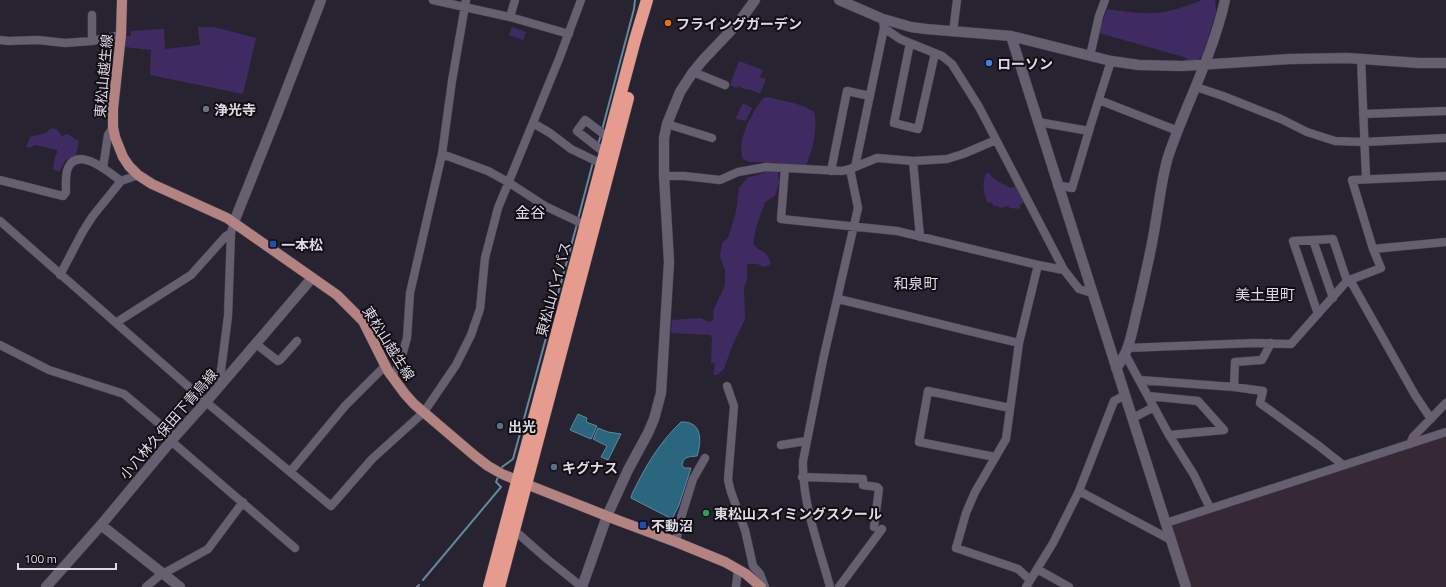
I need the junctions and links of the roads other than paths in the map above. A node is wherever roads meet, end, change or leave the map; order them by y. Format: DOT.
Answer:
graph roads {
  1 [pos="122,0"];
  2 [pos="321,0"];
  3 [pos="433,0"];
  4 [pos="515,0"];
  5 [pos="581,0"];
  6 [pos="646,0"];
  7 [pos="654,0"];
  8 [pos="755,0"];
  9 [pos="839,0"];
  10 [pos="956,0"];
  11 [pos="1105,0"];
  12 [pos="1225,0"];
  13 [pos="466,3"];
  14 [pos="92,15"];
  15 [pos="510,17"];
  16 [pos="883,24"];
  17 [pos="953,32"];
  18 [pos="569,34"];
  19 [pos="121,35"];
  20 [pos="1011,36"];
  21 [pos="0,40"];
  22 [pos="92,41"];
  23 [pos="910,43"];
  24 [pos="935,53"];
  25 [pos="1090,56"];
  26 [pos="1361,58"];
  27 [pos="1111,61"];
  28 [pos="1446,63"];
  29 [pos="1204,65"];
  30 [pos="694,72"];
  31 [pos="725,85"];
  32 [pos="1196,87"];
  33 [pos="870,96"];
  34 [pos="1099,100"];
  35 [pos="1446,110"];
  36 [pos="1363,114"];
  37 [pos="1038,122"];
  38 [pos="533,123"];
  39 [pos="667,124"];
  40 [pos="113,127"];
  41 [pos="1089,131"];
  42 [pos="1178,131"];
  43 [pos="609,138"];
  44 [pos="712,138"];
  45 [pos="1446,138"];
  46 [pos="996,140"];
  47 [pos="1364,142"];
  48 [pos="442,154"];
  49 [pos="603,158"];
  50 [pos="913,161"];
  51 [pos="103,168"];
  52 [pos="785,168"];
  53 [pos="853,168"];
  54 [pos="831,171"];
  55 [pos="138,175"];
  56 [pos="664,176"];
  57 [pos="1446,176"];
  58 [pos="1366,179"];
  59 [pos="0,180"];
  60 [pos="121,181"];
  61 [pos="508,182"];
  62 [pos="1057,185"];
  63 [pos="0,221"];
  64 [pos="234,222"];
  65 [pos="585,225"];
  66 [pos="854,227"];
  67 [pos="231,233"];
  68 [pos="920,237"];
  69 [pos="1313,240"];
  70 [pos="1446,242"];
  71 [pos="1373,249"];
  72 [pos="1038,265"];
  73 [pos="1064,270"];
  74 [pos="60,275"];
  75 [pos="312,278"];
  76 [pos="1349,280"];
  77 [pos="1092,293"];
  78 [pos="1333,298"];
  79 [pos="838,299"];
  80 [pos="1318,314"];
  81 [pos="117,322"];
  82 [pos="297,342"];
  83 [pos="1019,343"];
  84 [pos="1271,343"];
  85 [pos="256,344"];
  86 [pos="0,345"];
  87 [pos="1126,351"];
  88 [pos="385,366"];
  89 [pos="1116,368"];
  90 [pos="392,377"];
  91 [pos="1140,380"];
  92 [pos="219,386"];
  93 [pos="727,386"];
  94 [pos="1234,387"];
  95 [pos="1125,395"];
  96 [pos="1148,396"];
  97 [pos="206,402"];
  98 [pos="1446,403"];
  99 [pos="1154,407"];
  100 [pos="1010,408"];
  101 [pos="424,412"];
  102 [pos="1133,418"];
  103 [pos="1431,419"];
  104 [pos="1446,432"];
  105 [pos="1169,435"];
  106 [pos="173,439"];
  107 [pos="806,441"];
  108 [pos="1410,444"];
  109 [pos="781,446"];
  110 [pos="995,457"];
  111 [pos="705,458"];
  112 [pos="1343,465"];
  113 [pos="290,472"];
  114 [pos="802,477"];
  115 [pos="522,482"];
  116 [pos="1079,491"];
  117 [pos="243,502"];
  118 [pos="1210,508"];
  119 [pos="607,516"];
  120 [pos="1166,523"];
  121 [pos="101,524"];
  122 [pos="514,530"];
  123 [pos="1171,540"];
  124 [pos="676,542"];
  125 [pos="295,548"];
  126 [pos="738,569"];
  127 [pos="1037,569"];
  128 [pos="164,573"];
  129 [pos="1028,583"];
  130 [pos="46,587"];
  131 [pos="146,587"];
  132 [pos="180,587"];
  133 [pos="489,587"];
  134 [pos="499,587"];
  135 [pos="582,587"];
  136 [pos="736,587"];
  137 [pos="761,587"];
  138 [pos="765,587"];
  139 [pos="830,587"];
  140 [pos="839,587"];
  141 [pos="1068,587"];
  142 [pos="1186,587"];
  1 -- 19 [label="main road, 東松山越生線"];
  2 -- 64 [label="street"];
  3 -- 13 [label="street"];
  4 -- 15 [label="street"];
  5 -- 18 [label="street"];
  6 -- 43 [label="highway, 東松山バイパス"];
  7 -- 115 [label="highway, 東松山バイパス"];
  8 -- 30 [label="street"];
  9 -- 16 [label="street"];
  10 -- 17 [label="street"];
  11 -- 25 [label="street"];
  12 -- 29 [label="street"];
  13 -- 15 [label="street"];
  13 -- 48 [label="street"];
  14 -- 22 [label="street"];
  15 -- 18 [label="street"];
  16 -- 17 [label="street"];
  16 -- 23 [label="street"];
  16 -- 33 [label="street"];
  17 -- 20 [label="street"];
  18 -- 38 [label="street"];
  19 -- 22 [label="street"];
  19 -- 40 [label="main road, 東松山越生線"];
  20 -- 25 [label="street"];
  20 -- 37 [label="street"];
  21 -- 22 [label="street"];
  23 -- 24 [label="street"];
  23 -- 24 [label="street"];
  24 -- 46 [label="street"];
  25 -- 27 [label="street"];
  26 -- 28 [label="street"];
  26 -- 29 [label="street"];
  26 -- 36 [label="street"];
  27 -- 29 [label="street"];
  27 -- 34 [label="street"];
  29 -- 32 [label="street"];
  30 -- 31 [label="street"];
  30 -- 39 [label="street"];
  32 -- 42 [label="street"];
  32 -- 47 [label="street"];
  33 -- 53 [label="street"];
  33 -- 54 [label="street"];
  34 -- 41 [label="street"];
  34 -- 42 [label="street"];
  35 -- 36 [label="street"];
  36 -- 47 [label="street"];
  37 -- 41 [label="street"];
  37 -- 62 [label="street"];
  38 -- 49 [label="street"];
  38 -- 61 [label="street"];
  39 -- 44 [label="street"];
  39 -- 56 [label="street"];
  40 -- 51 [label="street"];
  40 -- 55 [label="main road, 東松山越生線"];
  41 -- 62 [label="street"];
  42 -- 87 [label="street"];
  43 -- 49 [label="highway, 東松山バイパス"];
  43 -- 49 [label="street"];
  45 -- 47 [label="street"];
  46 -- 50 [label="street"];
  46 -- 73 [label="street"];
  47 -- 58 [label="street"];
  48 -- 61 [label="street"];
  48 -- 90 [label="street"];
  49 -- 65 [label="highway, 東松山バイパス"];
  50 -- 53 [label="street"];
  50 -- 68 [label="street"];
  51 -- 59 [label="street"];
  51 -- 60 [label="street"];
  52 -- 54 [label="street"];
  52 -- 56 [label="street"];
  52 -- 66 [label="street"];
  53 -- 54 [label="street"];
  53 -- 66 [label="street"];
  55 -- 60 [label="street"];
  55 -- 64 [label="main road, 東松山越生線"];
  56 -- 119 [label="street"];
  57 -- 58 [label="street"];
  58 -- 71 [label="street"];
  60 -- 74 [label="street"];
  61 -- 65 [label="street"];
  61 -- 101 [label="street"];
  62 -- 77 [label="street"];
  63 -- 74 [label="street"];
  64 -- 67 [label="street"];
  64 -- 75 [label="main road, 東松山越生線"];
  65 -- 115 [label="highway, 東松山バイパス"];
  66 -- 68 [label="street"];
  66 -- 79 [label="street"];
  67 -- 81 [label="street"];
  67 -- 92 [label="street"];
  68 -- 72 [label="street"];
  69 -- 76 [label="street"];
  69 -- 78 [label="street"];
  69 -- 80 [label="street"];
  70 -- 71 [label="street"];
  71 -- 76 [label="street"];
  72 -- 73 [label="street"];
  72 -- 83 [label="street"];
  73 -- 77 [label="street"];
  74 -- 81 [label="street"];
  75 -- 85 [label="street, 小八林久保田下青鳥線"];
  75 -- 88 [label="main road, 東松山越生線"];
  76 -- 78 [label="street"];
  76 -- 103 [label="street"];
  77 -- 89 [label="street"];
  78 -- 80 [label="street"];
  79 -- 83 [label="street"];
  79 -- 107 [label="street"];
  80 -- 84 [label="street"];
  81 -- 97 [label="street"];
  82 -- 85 [label="street"];
  83 -- 100 [label="street"];
  84 -- 87 [label="street"];
  84 -- 94 [label="street"];
  85 -- 92 [label="street, 小八林久保田下青鳥線"];
  86 -- 106 [label="street"];
  87 -- 89 [label="street"];
  87 -- 91 [label="street"];
  88 -- 90 [label="main road, 東松山越生線"];
  88 -- 113 [label="street"];
  89 -- 95 [label="street"];
  90 -- 101 [label="main road, 東松山越生線"];
  91 -- 94 [label="street"];
  91 -- 96 [label="street"];
  92 -- 97 [label="street, 小八林久保田下青鳥線"];
  93 -- 138 [label="street"];
  94 -- 112 [label="street"];
  95 -- 102 [label="street"];
  95 -- 116 [label="street"];
  96 -- 99 [label="street"];
  96 -- 105 [label="street"];
  97 -- 106 [label="street, 小八林久保田下青鳥線"];
  97 -- 113 [label="street"];
  98 -- 103 [label="street"];
  99 -- 102 [label="street"];
  99 -- 105 [label="street"];
  100 -- 110 [label="street"];
  100 -- 110 [label="street"];
  101 -- 113 [label="street"];
  101 -- 115 [label="main road, 東松山越生線"];
  102 -- 120 [label="street"];
  103 -- 108 [label="street"];
  104 -- 108 [label="street"];
  105 -- 118 [label="street"];
  106 -- 117 [label="street"];
  106 -- 121 [label="street, 小八林久保田下青鳥線"];
  107 -- 109 [label="street"];
  107 -- 114 [label="street"];
  108 -- 112 [label="street"];
  110 -- 129 [label="street"];
  111 -- 124 [label="street"];
  112 -- 118 [label="street"];
  114 -- 139 [label="street"];
  114 -- 140 [label="street"];
  115 -- 119 [label="main road, 東松山越生線"];
  115 -- 122 [label="highway, 東松山バイパス"];
  115 -- 133 [label="highway, 東松山バイパス"];
  116 -- 123 [label="street"];
  116 -- 127 [label="street"];
  117 -- 125 [label="street"];
  117 -- 128 [label="street"];
  118 -- 120 [label="street"];
  119 -- 124 [label="main road, 東松山越生線"];
  119 -- 135 [label="street"];
  120 -- 123 [label="street"];
  121 -- 128 [label="street"];
  121 -- 130 [label="street, 小八林久保田下青鳥線"];
  122 -- 134 [label="highway, 東松山バイパス"];
  122 -- 135 [label="street"];
  123 -- 142 [label="street"];
  124 -- 126 [label="main road, 東松山越生線"];
  126 -- 136 [label="street"];
  126 -- 137 [label="main road, 東松山越生線"];
  127 -- 129 [label="street"];
  127 -- 141 [label="street"];
  128 -- 131 [label="street"];
  128 -- 132 [label="street"];
}
